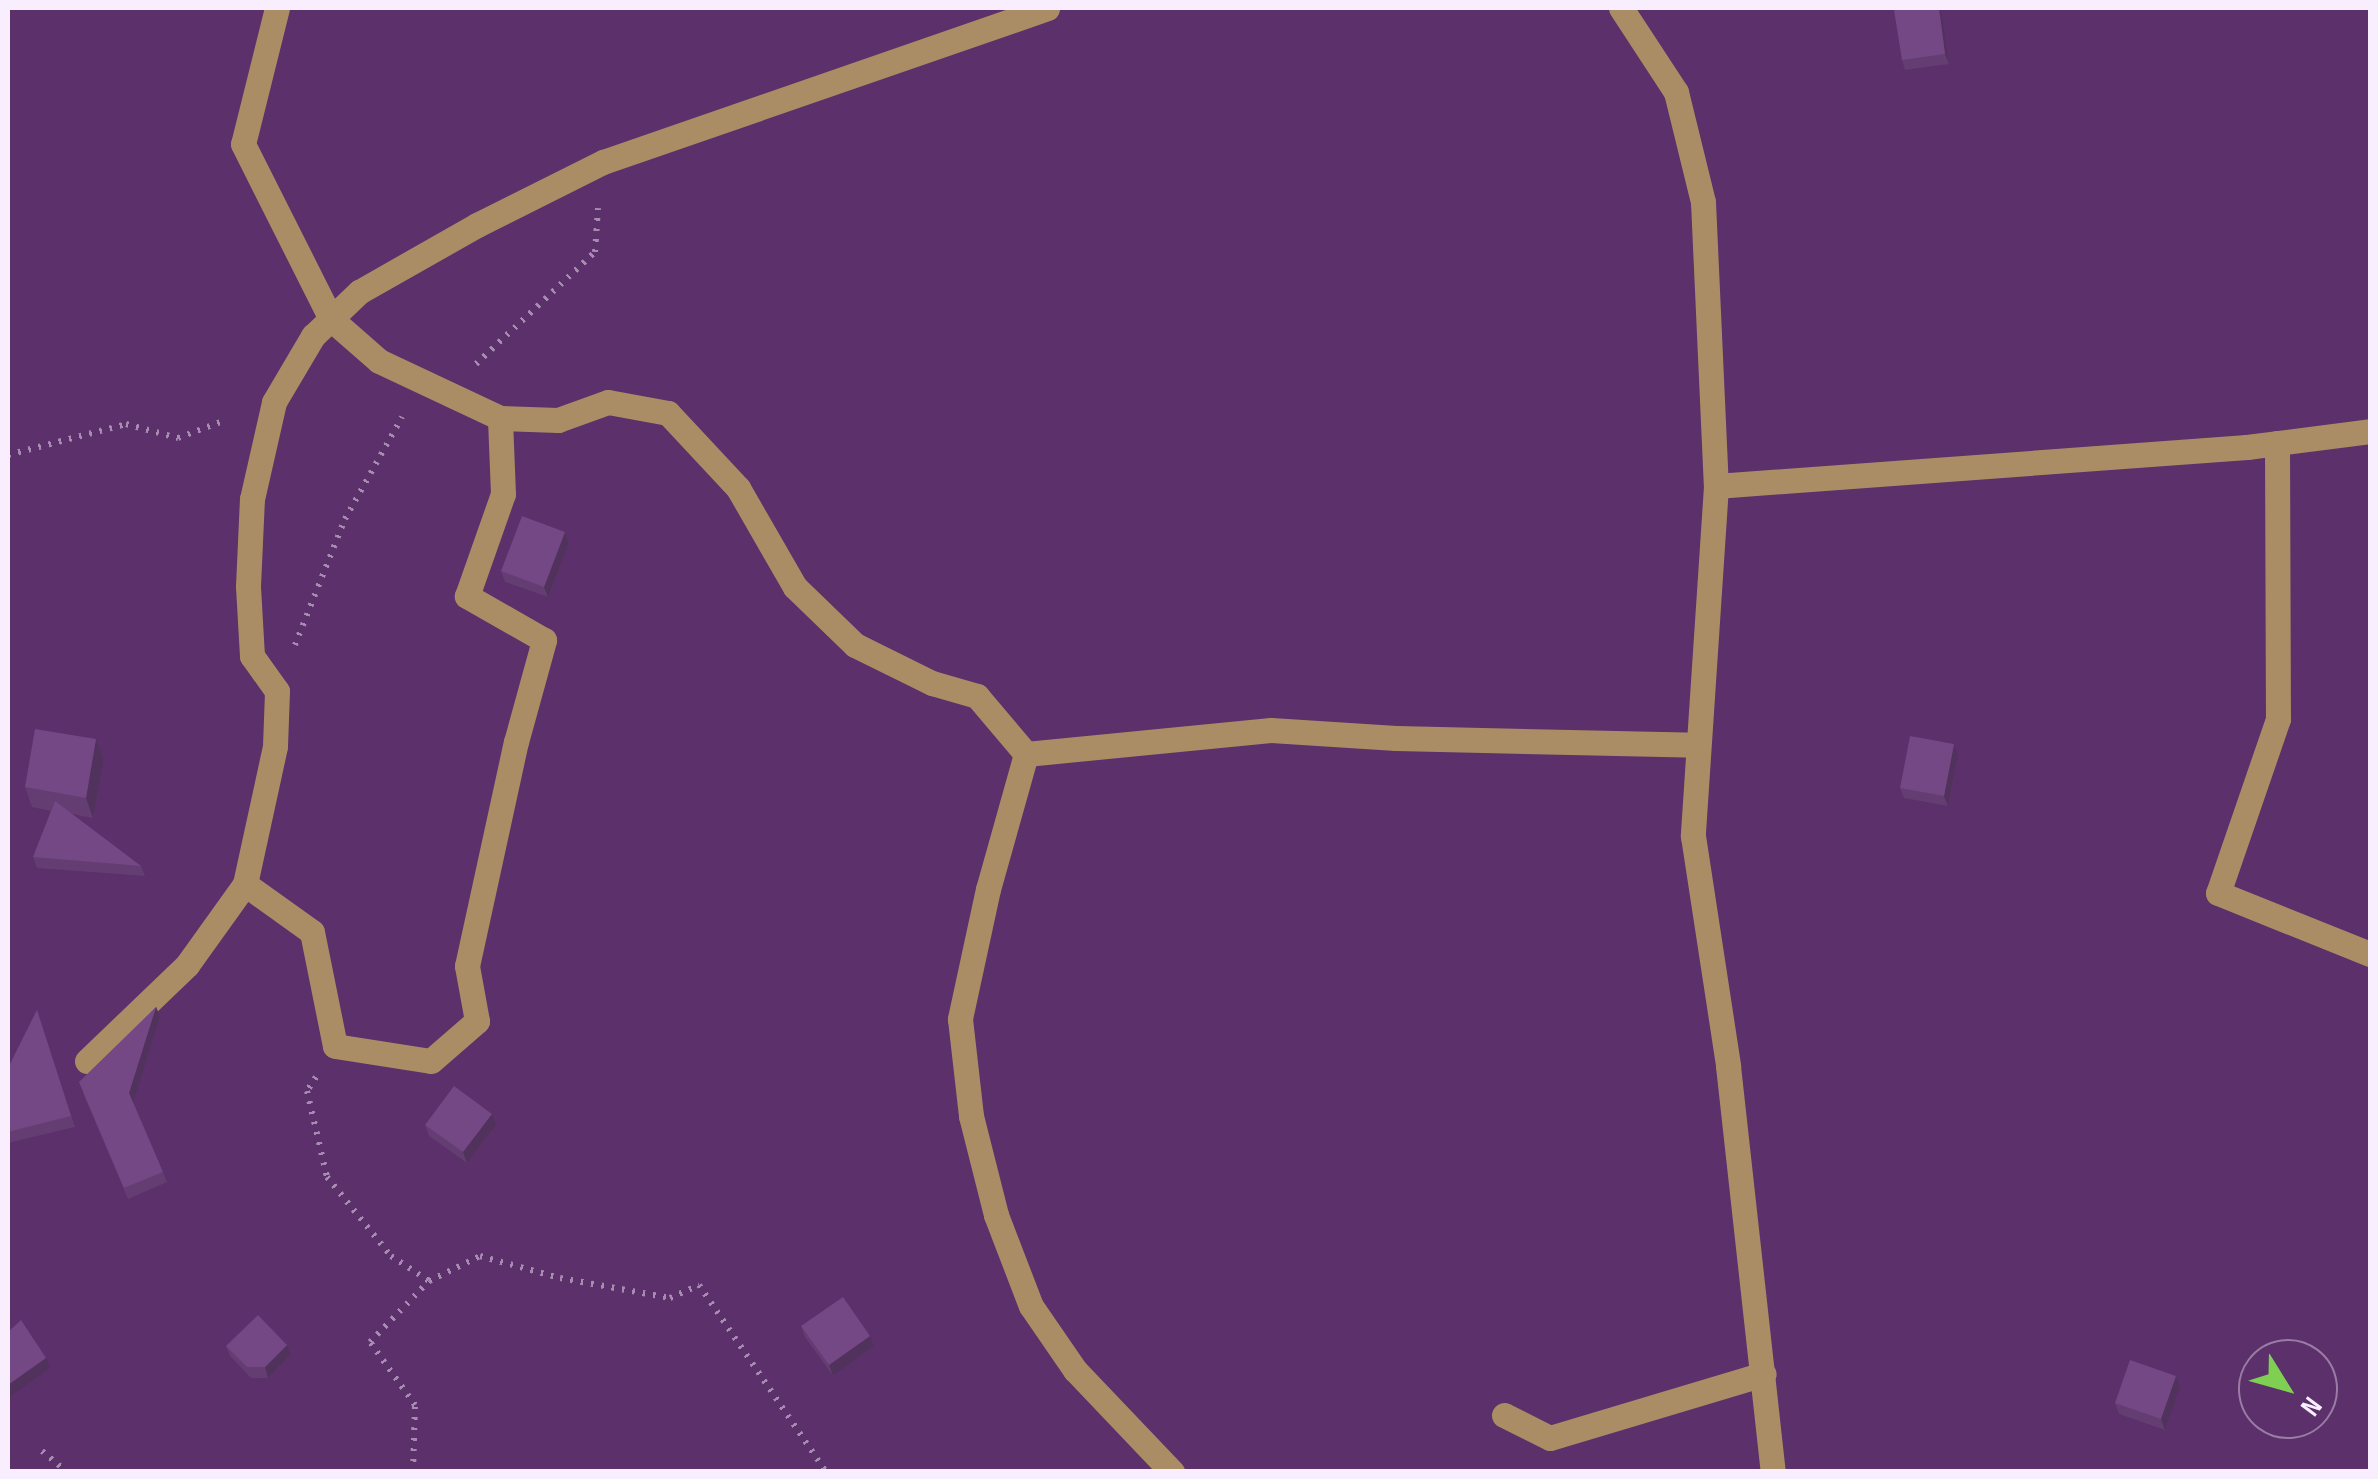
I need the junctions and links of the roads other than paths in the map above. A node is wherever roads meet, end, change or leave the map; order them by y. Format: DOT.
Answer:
graph roads {
  1 [pos="277,8"];
  2 [pos="1047,8"];
  3 [pos="1620,8"];
  4 [pos="331,319"];
  5 [pos="500,418"];
  6 [pos="2370,431"];
  7 [pos="2277,443"];
  8 [pos="1716,486"];
  9 [pos="1696,744"];
  10 [pos="1026,754"];
  11 [pos="244,884"];
  12 [pos="2370,954"];
  13 [pos="87,1061"];
  14 [pos="1764,1374"];
  15 [pos="1504,1415"];
  16 [pos="1172,1472"];
  17 [pos="1773,1472"];
  1 -- 4 [label="street"];
  2 -- 4 [label="street"];
  3 -- 8 [label="street"];
  4 -- 5 [label="street"];
  4 -- 11 [label="street"];
  5 -- 10 [label="street"];
  5 -- 11 [label="street"];
  6 -- 7 [label="street"];
  7 -- 8 [label="street"];
  7 -- 12 [label="street"];
  8 -- 9 [label="street"];
  9 -- 10 [label="street"];
  9 -- 14 [label="street"];
  10 -- 16 [label="street"];
  11 -- 13 [label="street"];
  14 -- 15 [label="street"];
  14 -- 17 [label="street"];
}
